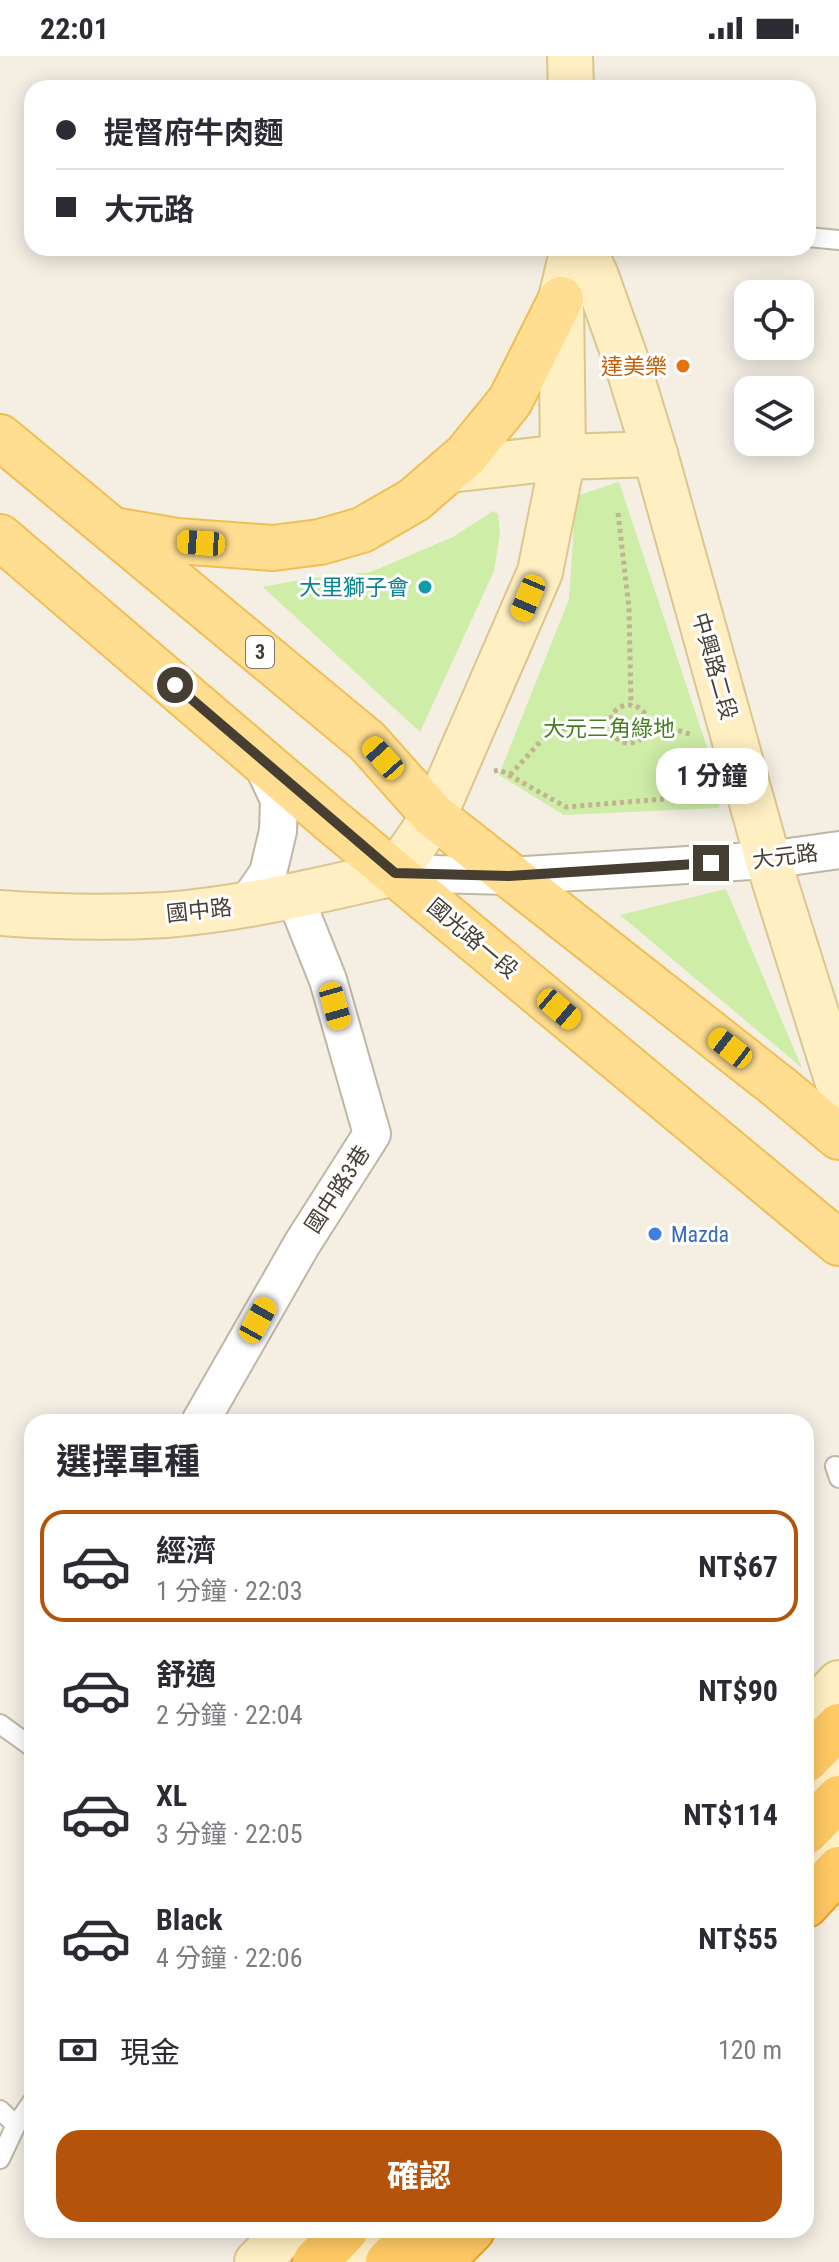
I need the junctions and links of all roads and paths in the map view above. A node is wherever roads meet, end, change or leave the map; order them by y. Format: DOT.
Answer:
graph roads {
  1 [pos="570,56"];
  2 [pos="571,80"];
  3 [pos="816,238"];
  4 [pos="839,240"];
  5 [pos="571,256"];
  6 [pos="587,256"];
  7 [pos="561,299"];
  8 [pos="0,437"];
  9 [pos="655,454"];
  10 [pos="563,457"];
  11 [pos="449,470"];
  12 [pos="618,513"];
  13 [pos="112,530"];
  14 [pos="0,537"];
  15 [pos="631,705"];
  16 [pos="648,720"];
  17 [pos="610,724"];
  18 [pos="704,739"];
  19 [pos="261,761"];
  20 [pos="489,771"];
  21 [pos="510,775"];
  22 [pos="714,781"];
  23 [pos="434,816"];
  24 [pos="839,850"];
  25 [pos="768,860"];
  26 [pos="395,873"];
  27 [pos="509,876"];
  28 [pos="294,895"];
  29 [pos="246,905"];
  30 [pos="0,913"];
  31 [pos="839,1086"];
  32 [pos="839,1137"];
  33 [pos="839,1243"];
  34 [pos="205,1414"];
  35 [pos="839,1683"];
  36 [pos="814,1710"];
  37 [pos="0,1724"];
  38 [pos="839,1726"];
  39 [pos="24,1741"];
  40 [pos="814,1752"];
  41 [pos="839,1760"];
  42 [pos="814,1786"];
  43 [pos="839,1800"];
  44 [pos="814,1824"];
  45 [pos="814,1851"];
  46 [pos="839,1869"];
  47 [pos="814,1896"];
  48 [pos="0,2110"];
  49 [pos="24,2114"];
  50 [pos="16,2125"];
  51 [pos="0,2159"];
  52 [pos="281,2238"];
  53 [pos="338,2238"];
  54 [pos="371,2238"];
  55 [pos="411,2238"];
  56 [pos="441,2238"];
  57 [pos="464,2238"];
  58 [pos="257,2262"];
  59 [pos="315,2262"];
  60 [pos="348,2262"];
  61 [pos="388,2262"];
  62 [pos="417,2262"];
  63 [pos="440,2262"];
  1 -- 2 [label="street"];
  3 -- 4 [label="lane"];
  5 -- 7 [label="street"];
  6 -- 9 [label="street, 中興路二段"];
  7 -- 10 [label="street"];
  7 -- 11 [label="main road"];
  8 -- 13 [label="main road, 3"];
  9 -- 10 [label="street"];
  9 -- 25 [label="street, 中興路二段"];
  10 -- 11 [label="street"];
  10 -- 23 [label="street"];
  11 -- 13 [label="main road"];
  12 -- 15 [label="path"];
  13 -- 23 [label="main road, 3"];
  14 -- 19 [label="main road, 國光路一段"];
  15 -- 16 [label="path"];
  15 -- 17 [label="path"];
  16 -- 17 [label="path"];
  16 -- 18 [label="path"];
  17 -- 21 [label="path"];
  19 -- 26 [label="main road, 國光路一段"];
  19 -- 29 [label="street"];
  20 -- 21 [label="path"];
  21 -- 22 [label="path"];
  23 -- 26 [label="street"];
  23 -- 27 [label="main road, 3"];
  24 -- 25 [label="street, 大元路"];
  25 -- 27 [label="street, 大元路"];
  25 -- 31 [label="street, 中興路二段"];
  26 -- 27 [label="street, 大元路"];
  26 -- 28 [label="street, 國中路"];
  26 -- 33 [label="main road, 國光路一段"];
  27 -- 32 [label="main road, 3"];
  28 -- 29 [label="street, 國中路"];
  28 -- 34 [label="street, 國中路3巷"];
  29 -- 30 [label="street, 國中路"];
  35 -- 36 [label="street"];
  37 -- 39 [label="lane"];
  38 -- 40 [label="highway"];
  41 -- 42 [label="street"];
  43 -- 44 [label="highway"];
  43 -- 45 [label="street"];
  46 -- 47 [label="highway"];
  48 -- 50 [label="lane"];
  49 -- 50 [label="lane"];
  50 -- 51 [label="lane"];
  52 -- 58 [label="street"];
  53 -- 59 [label="highway"];
  54 -- 60 [label="street"];
  55 -- 61 [label="highway"];
  56 -- 62 [label="street"];
  57 -- 63 [label="highway"];
}
